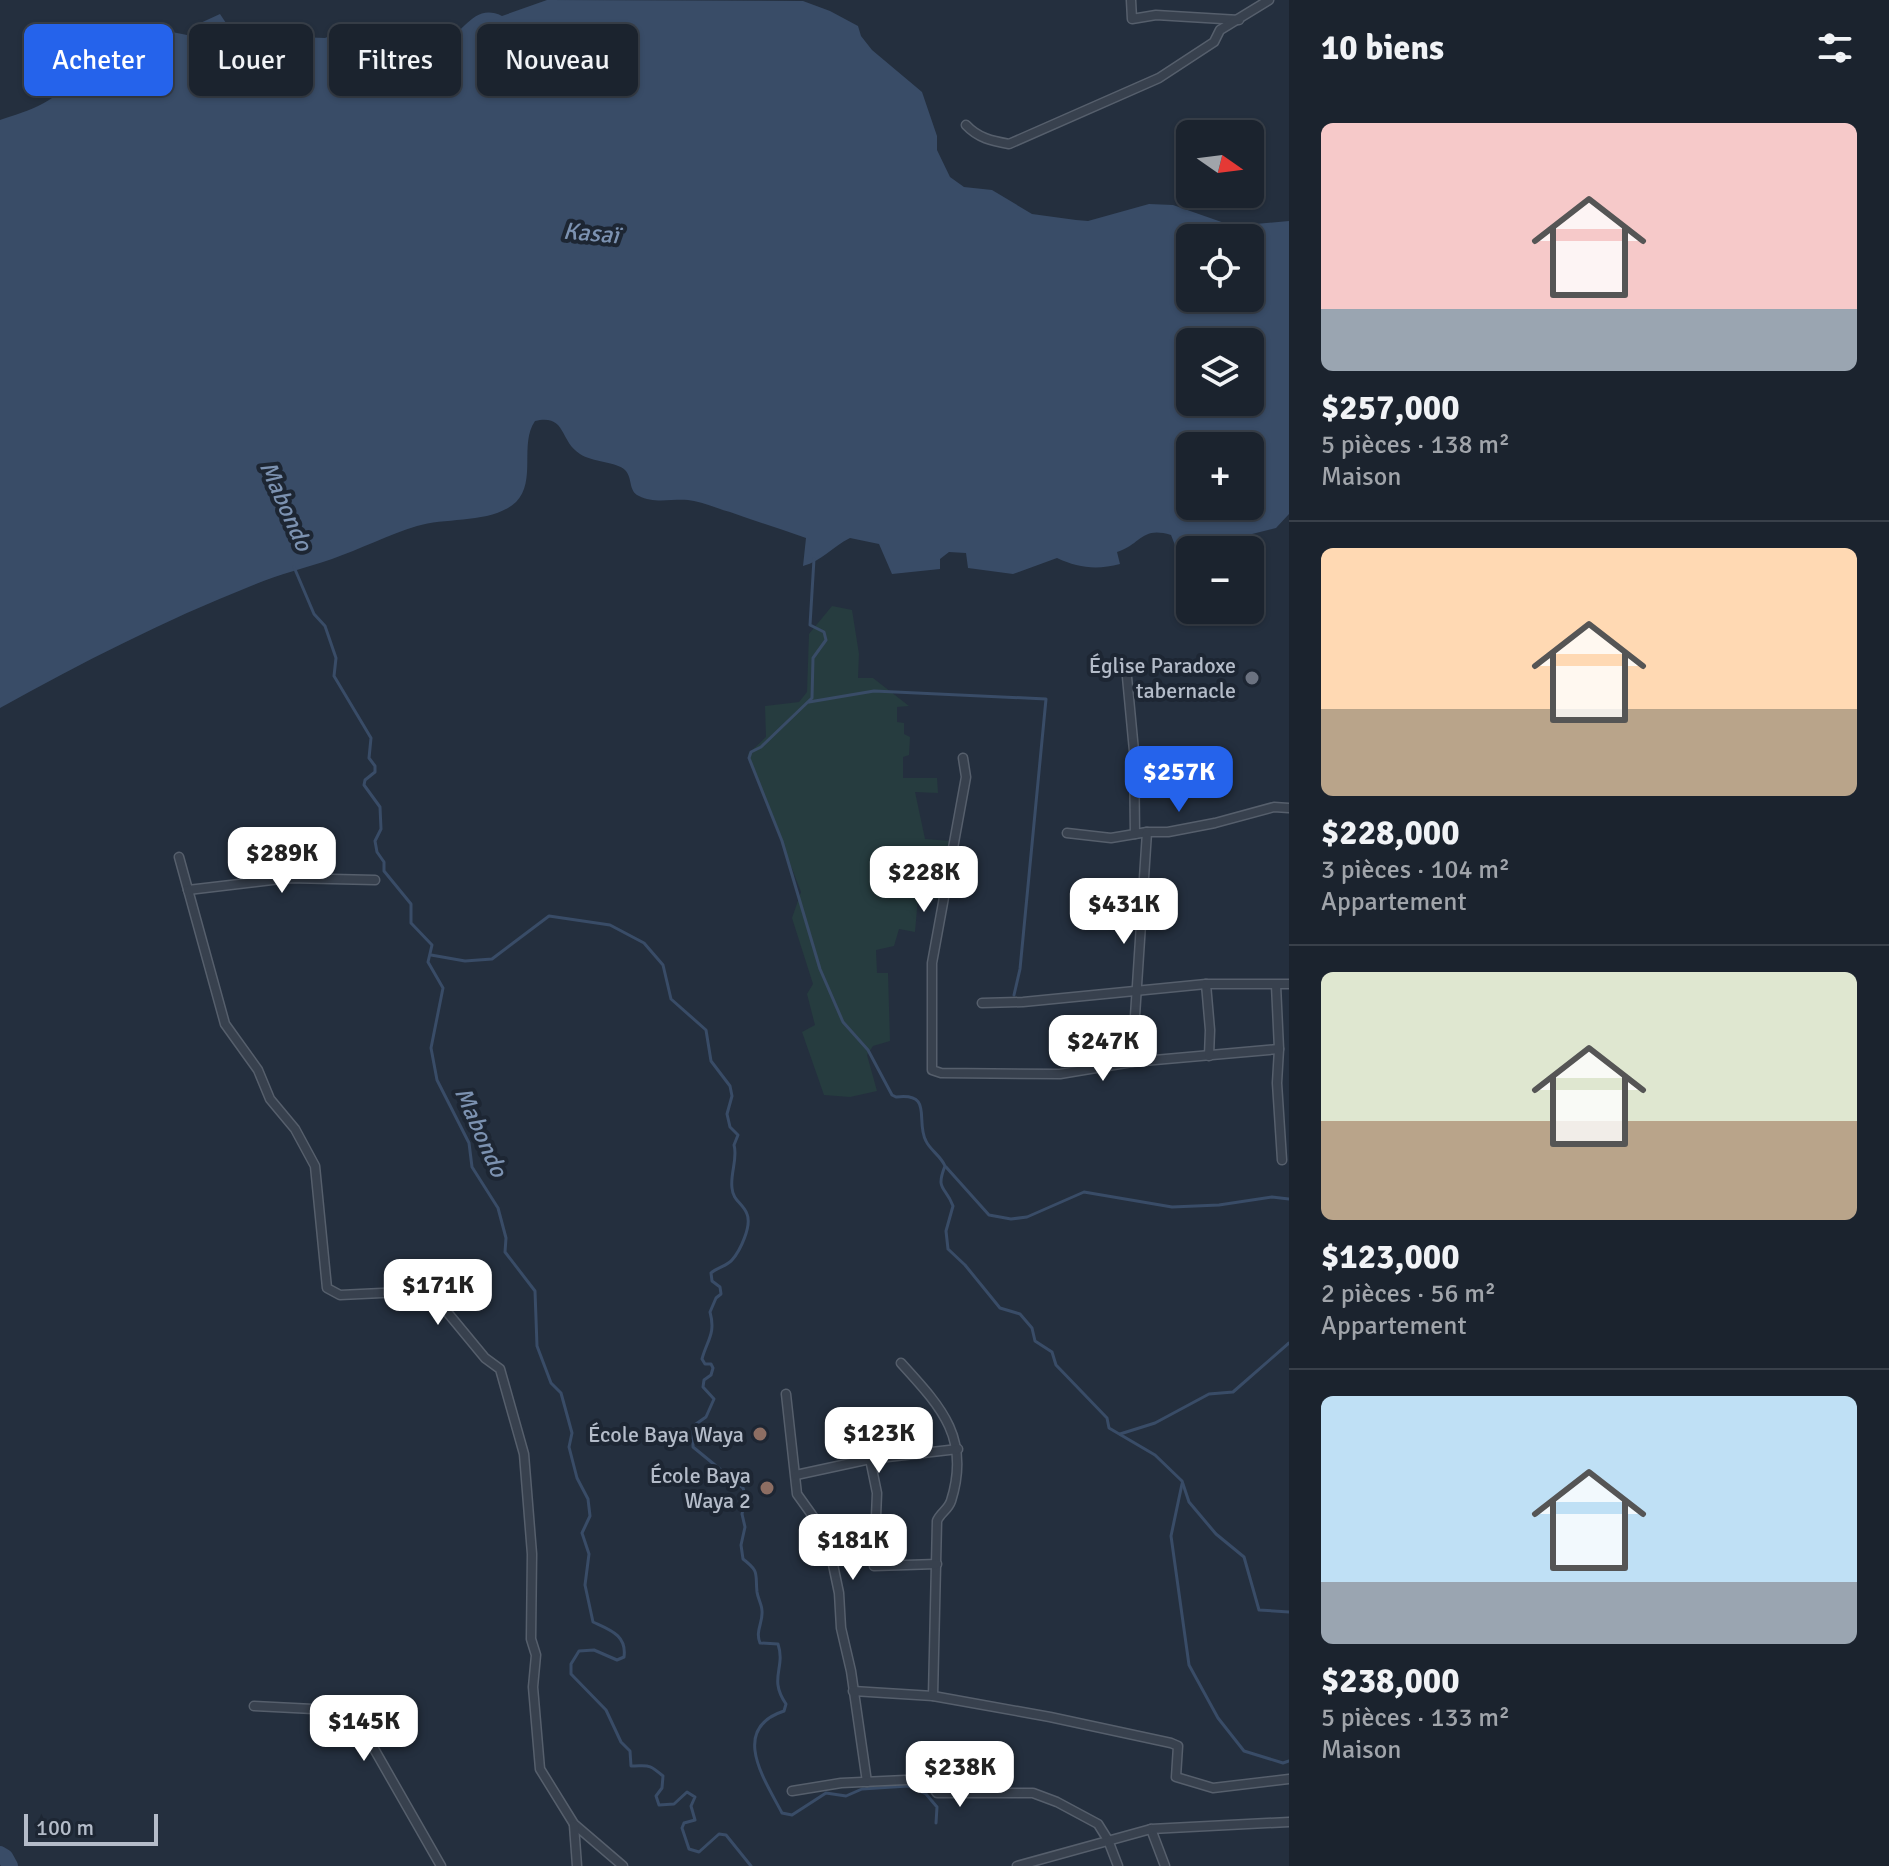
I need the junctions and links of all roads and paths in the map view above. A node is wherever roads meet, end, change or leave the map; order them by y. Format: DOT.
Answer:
graph roads {
  1 [pos="1131,0"];
  2 [pos="1269,0"];
  3 [pos="1239,20"];
  4 [pos="966,125"];
  5 [pos="1127,677"];
  6 [pos="963,758"];
  7 [pos="1289,808"];
  8 [pos="1147,832"];
  9 [pos="1067,833"];
  10 [pos="1135,834"];
  11 [pos="179,857"];
  12 [pos="375,880"];
  13 [pos="188,890"];
  14 [pos="1206,984"];
  15 [pos="1289,984"];
  16 [pos="1276,985"];
  17 [pos="1136,990"];
  18 [pos="982,1003"];
  19 [pos="1279,1049"];
  20 [pos="1209,1056"];
  21 [pos="1132,1062"];
  22 [pos="1284,1121"];
  23 [pos="1282,1160"];
  24 [pos="901,1363"];
  25 [pos="786,1394"];
  26 [pos="869,1413"];
  27 [pos="958,1449"];
  28 [pos="870,1459"];
  29 [pos="796,1475"];
  30 [pos="937,1564"];
  31 [pos="853,1691"];
  32 [pos="933,1696"];
  33 [pos="254,1706"];
  34 [pos="1289,1779"];
  35 [pos="867,1782"];
  36 [pos="792,1791"];
  37 [pos="1289,1822"];
  38 [pos="574,1824"];
  39 [pos="1151,1829"];
  40 [pos="1108,1840"];
  41 [pos="441,1866"];
  42 [pos="577,1866"];
  43 [pos="623,1866"];
  44 [pos="1017,1866"];
  45 [pos="1118,1866"];
  46 [pos="1165,1866"];
  1 -- 3 [label="street"];
  2 -- 3 [label="street"];
  3 -- 4 [label="street"];
  5 -- 10 [label="street"];
  6 -- 21 [label="street"];
  7 -- 8 [label="street"];
  8 -- 10 [label="street"];
  8 -- 17 [label="street"];
  9 -- 10 [label="street"];
  11 -- 13 [label="street"];
  12 -- 13 [label="street"];
  13 -- 38 [label="street"];
  14 -- 16 [label="street"];
  14 -- 17 [label="street"];
  14 -- 20 [label="street"];
  15 -- 16 [label="street"];
  16 -- 19 [label="street"];
  17 -- 18 [label="street"];
  17 -- 21 [label="street"];
  19 -- 20 [label="street"];
  19 -- 22 [label="street"];
  20 -- 21 [label="street"];
  22 -- 23 [label="street"];
  24 -- 27 [label="street"];
  25 -- 29 [label="street"];
  26 -- 28 [label="street"];
  27 -- 28 [label="street"];
  27 -- 30 [label="street"];
  28 -- 29 [label="street"];
  28 -- 30 [label="street"];
  29 -- 31 [label="street"];
  30 -- 32 [label="street"];
  31 -- 32 [label="street"];
  31 -- 35 [label="street"];
  32 -- 34 [label="street"];
  33 -- 41 [label="street"];
  35 -- 36 [label="street"];
  35 -- 40 [label="street"];
  37 -- 39 [label="street"];
  38 -- 42 [label="street"];
  38 -- 43 [label="street"];
  39 -- 40 [label="street"];
  39 -- 46 [label="street"];
  40 -- 44 [label="street"];
  40 -- 45 [label="street"];
}
